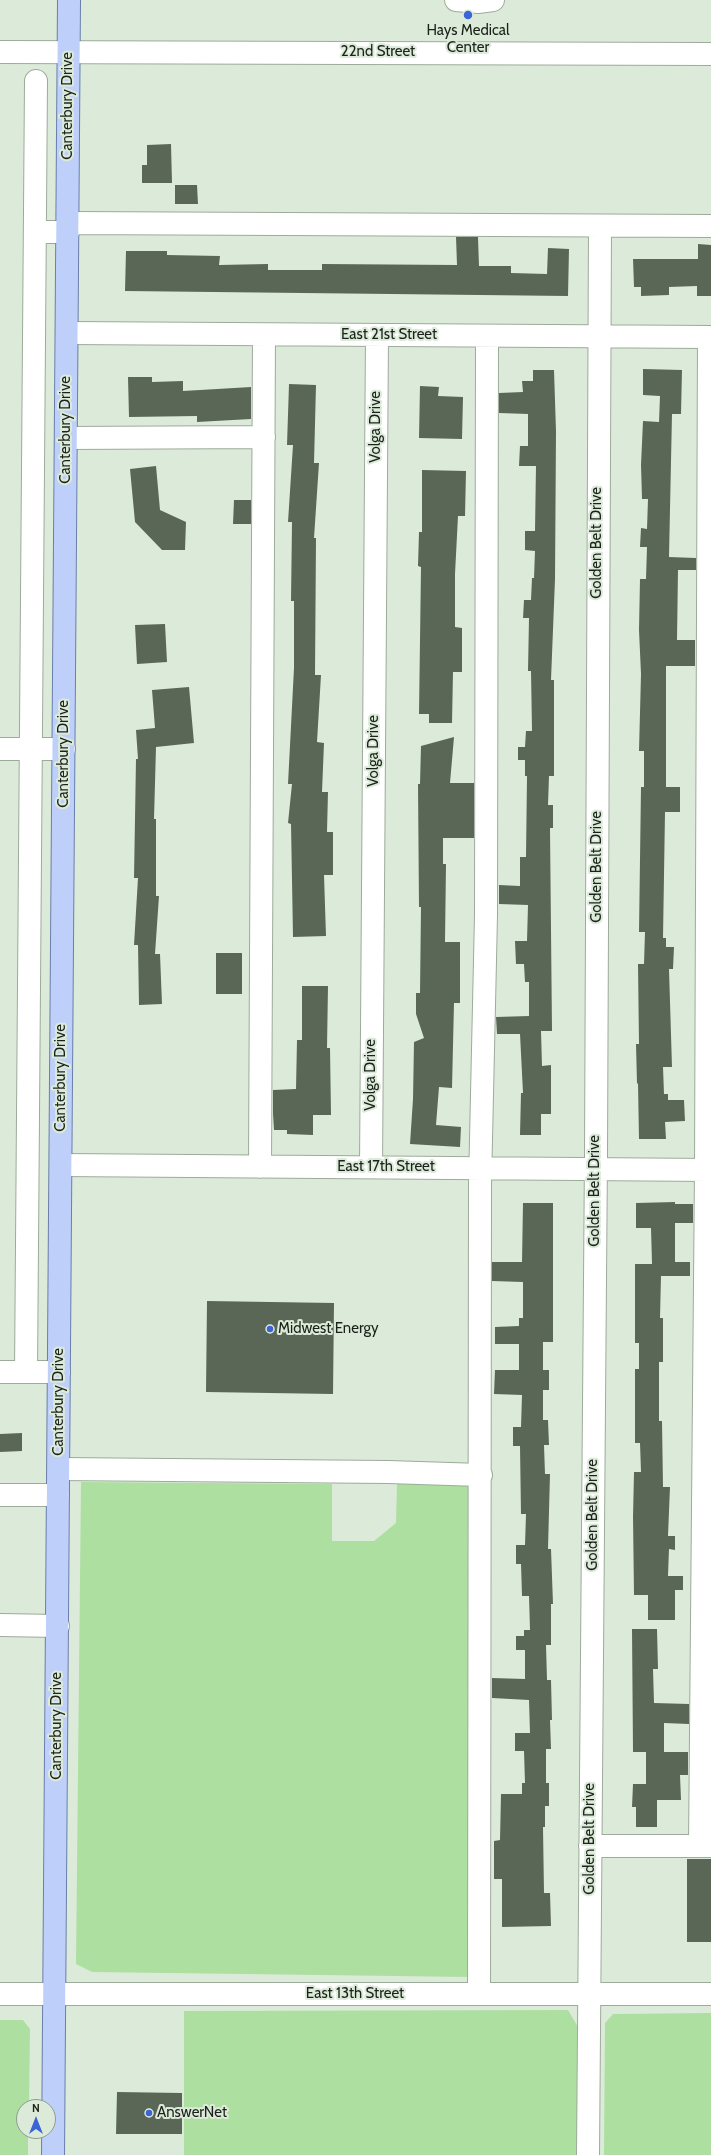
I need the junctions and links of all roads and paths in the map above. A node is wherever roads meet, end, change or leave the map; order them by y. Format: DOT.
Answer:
graph roads {
  1 [pos="69,0"];
  2 [pos="456,0"];
  3 [pos="493,0"];
  4 [pos="69,51"];
  5 [pos="0,52"];
  6 [pos="711,54"];
  7 [pos="36,81"];
  8 [pos="600,226"];
  9 [pos="711,226"];
  10 [pos="68,227"];
  11 [pos="35,232"];
  12 [pos="67,333"];
  13 [pos="264,334"];
  14 [pos="377,335"];
  15 [pos="487,336"];
  16 [pos="598,337"];
  17 [pos="710,338"];
  18 [pos="264,437"];
  19 [pos="66,438"];
  20 [pos="0,749"];
  21 [pos="31,749"];
  22 [pos="64,749"];
  23 [pos="61,1165"];
  24 [pos="260,1167"];
  25 [pos="371,1167"];
  26 [pos="481,1168"];
  27 [pos="596,1169"];
  28 [pos="709,1170"];
  29 [pos="0,1372"];
  30 [pos="26,1372"];
  31 [pos="59,1372"];
  32 [pos="59,1469"];
  33 [pos="481,1475"];
  34 [pos="0,1495"];
  35 [pos="58,1495"];
  36 [pos="0,1625"];
  37 [pos="58,1626"];
  38 [pos="590,1846"];
  39 [pos="705,1846"];
  40 [pos="0,1994"];
  41 [pos="53,1994"];
  42 [pos="479,1994"];
  43 [pos="589,1994"];
  44 [pos="711,1994"];
  45 [pos="53,2155"];
  46 [pos="588,2155"];
  1 -- 4 [label="main road, Canterbury Drive"];
  2 -- 3 [label="street"];
  4 -- 5 [label="street, 22nd Street"];
  4 -- 6 [label="street, 22nd Street"];
  4 -- 10 [label="main road, Canterbury Drive"];
  7 -- 11 [label="street"];
  8 -- 9 [label="street"];
  8 -- 10 [label="street"];
  8 -- 16 [label="street, Golden Belt Drive"];
  10 -- 11 [label="street"];
  10 -- 12 [label="main road, Canterbury Drive"];
  11 -- 21 [label="street"];
  12 -- 13 [label="street, East 21st Street"];
  12 -- 19 [label="main road, Canterbury Drive"];
  13 -- 14 [label="street, East 21st Street"];
  13 -- 18 [label="street"];
  14 -- 15 [label="street, East 21st Street"];
  14 -- 25 [label="street, Volga Drive"];
  15 -- 16 [label="street, East 21st Street"];
  15 -- 26 [label="street"];
  16 -- 17 [label="street, East 21st Street"];
  16 -- 27 [label="street, Golden Belt Drive"];
  17 -- 28 [label="street"];
  18 -- 19 [label="street"];
  18 -- 24 [label="street"];
  19 -- 22 [label="main road, Canterbury Drive"];
  20 -- 21 [label="street"];
  21 -- 22 [label="street"];
  21 -- 30 [label="street"];
  22 -- 23 [label="main road, Canterbury Drive"];
  23 -- 24 [label="street, East 17th Street"];
  23 -- 31 [label="main road, Canterbury Drive"];
  24 -- 25 [label="street, East 17th Street"];
  25 -- 26 [label="street, East 17th Street"];
  26 -- 27 [label="street, East 17th Street"];
  26 -- 33 [label="street"];
  27 -- 28 [label="street, East 17th Street"];
  27 -- 38 [label="street, Golden Belt Drive"];
  28 -- 39 [label="street"];
  29 -- 30 [label="street"];
  30 -- 31 [label="street"];
  31 -- 32 [label="main road, Canterbury Drive"];
  32 -- 33 [label="street"];
  32 -- 35 [label="main road, Canterbury Drive"];
  33 -- 42 [label="street"];
  34 -- 35 [label="street"];
  35 -- 37 [label="main road, Canterbury Drive"];
  36 -- 37 [label="street"];
  37 -- 41 [label="main road, Canterbury Drive"];
  38 -- 39 [label="street"];
  38 -- 43 [label="street, Golden Belt Drive"];
  40 -- 41 [label="street, East 13th Street"];
  41 -- 42 [label="street, East 13th Street"];
  41 -- 45 [label="main road, Canterbury Drive"];
  42 -- 43 [label="street, East 13th Street"];
  43 -- 44 [label="street, East 13th Street"];
  43 -- 46 [label="street, Golden Belt Drive"];
}
